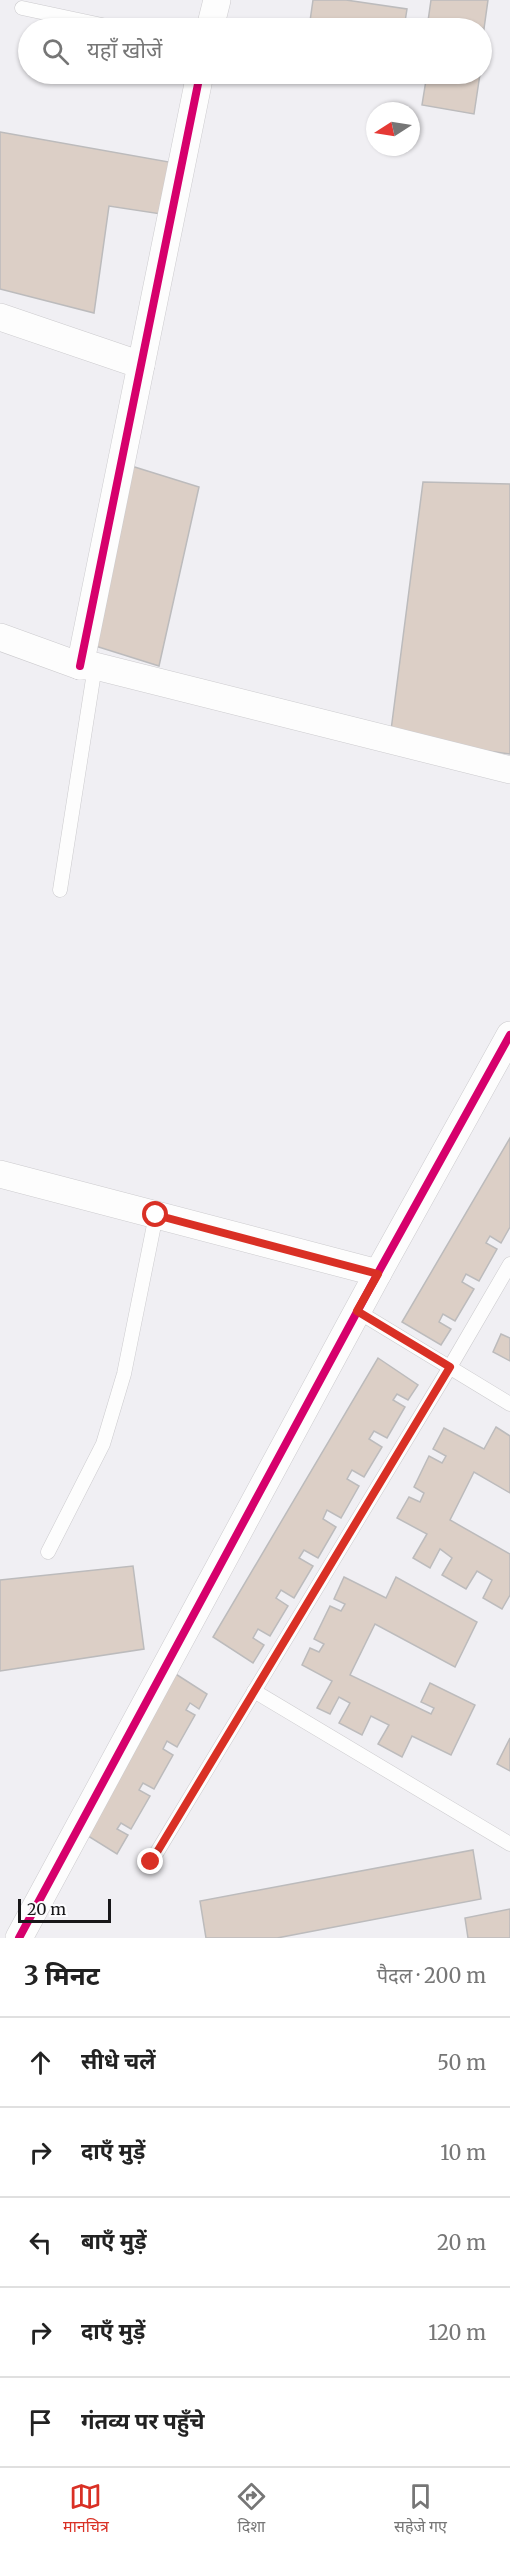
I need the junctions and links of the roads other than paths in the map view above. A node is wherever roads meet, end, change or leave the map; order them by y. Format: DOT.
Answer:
graph roads {
  1 [pos="217,0"];
  2 [pos="22,8"];
  3 [pos="69,18"];
  4 [pos="212,18"];
  5 [pos="198,84"];
  6 [pos="0,317"];
  7 [pos="141,365"];
  8 [pos="0,637"];
  9 [pos="87,666"];
  10 [pos="510,770"];
  11 [pos="60,890"];
  12 [pos="510,1035"];
  13 [pos="0,1174"];
  14 [pos="156,1215"];
  15 [pos="510,1264"];
  16 [pos="378,1274"];
  17 [pos="357,1311"];
  18 [pos="450,1367"];
  19 [pos="510,1404"];
  20 [pos="48,1552"];
  21 [pos="254,1691"];
  22 [pos="510,1844"];
  23 [pos="151,1862"];
  24 [pos="19,1938"];
  1 -- 4 [label="street"];
  2 -- 3 [label="lane"];
  5 -- 7 [label="street"];
  6 -- 7 [label="street"];
  7 -- 9 [label="street"];
  8 -- 9 [label="street"];
  9 -- 10 [label="street"];
  9 -- 11 [label="lane"];
  12 -- 16 [label="street"];
  13 -- 14 [label="street"];
  14 -- 16 [label="street"];
  14 -- 20 [label="lane"];
  15 -- 18 [label="lane"];
  16 -- 17 [label="street"];
  17 -- 18 [label="lane"];
  17 -- 24 [label="street"];
  18 -- 19 [label="lane"];
  18 -- 21 [label="lane"];
  21 -- 22 [label="lane"];
  21 -- 23 [label="lane"];
}
